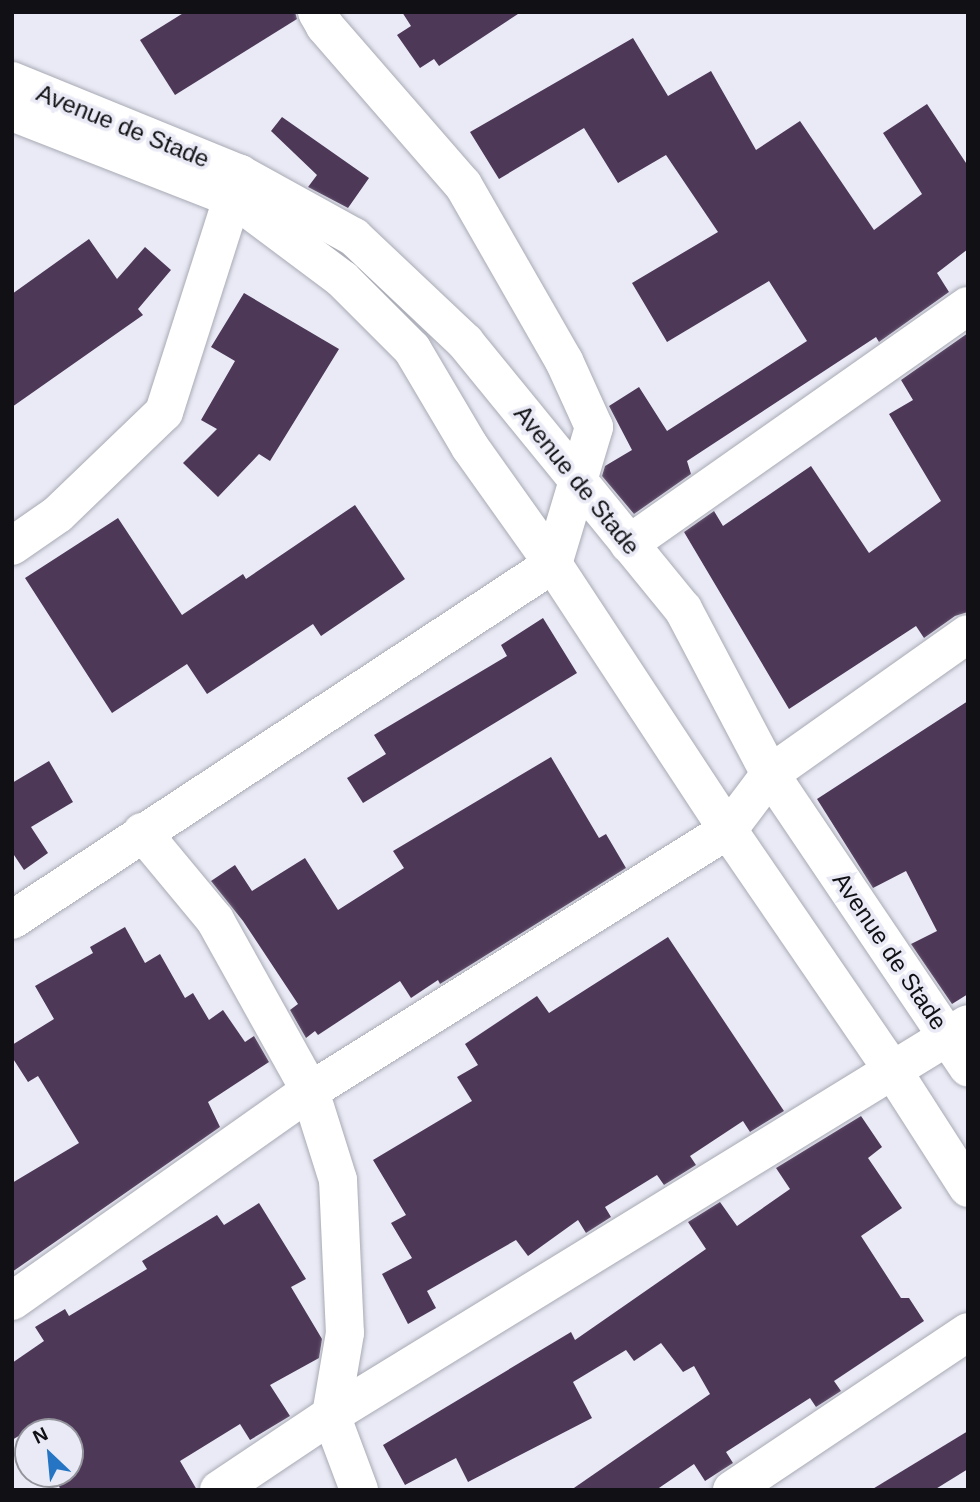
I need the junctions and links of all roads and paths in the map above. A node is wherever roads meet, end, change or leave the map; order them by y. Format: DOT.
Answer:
graph roads {
  1 [pos="329,17"];
  2 [pos="12,81"];
  3 [pos="12,112"];
  4 [pos="237,186"];
  5 [pos="968,306"];
  6 [pos="580,482"];
  7 [pos="629,544"];
  8 [pos="12,546"];
  9 [pos="553,564"];
  10 [pos="968,634"];
  11 [pos="770,774"];
  12 [pos="728,830"];
  13 [pos="142,832"];
  14 [pos="12,920"];
  15 [pos="961,1043"];
  16 [pos="894,1071"];
  17 [pos="310,1091"];
  18 [pos="968,1188"];
  19 [pos="12,1301"];
  20 [pos="968,1332"];
  21 [pos="331,1415"];
  22 [pos="219,1490"];
  23 [pos="359,1490"];
  24 [pos="732,1490"];
  1 -- 6 [label="street"];
  2 -- 4 [label="street, Avenue de Stade"];
  3 -- 4 [label="street"];
  4 -- 6 [label="street, Avenue de Stade"];
  4 -- 8 [label="street"];
  4 -- 9 [label="street"];
  5 -- 7 [label="street"];
  6 -- 7 [label="street, Avenue de Stade"];
  6 -- 9 [label="street"];
  7 -- 11 [label="street, Avenue de Stade"];
  9 -- 12 [label="street"];
  9 -- 13 [label="street"];
  10 -- 11 [label="street"];
  11 -- 12 [label="street"];
  11 -- 15 [label="street, Avenue de Stade"];
  12 -- 16 [label="street"];
  12 -- 17 [label="street"];
  13 -- 14 [label="street"];
  13 -- 17 [label="street"];
  15 -- 16 [label="street"];
  16 -- 18 [label="street"];
  16 -- 21 [label="street"];
  17 -- 19 [label="street"];
  17 -- 21 [label="street"];
  20 -- 24 [label="street"];
  21 -- 22 [label="street"];
  21 -- 23 [label="street"];
}
